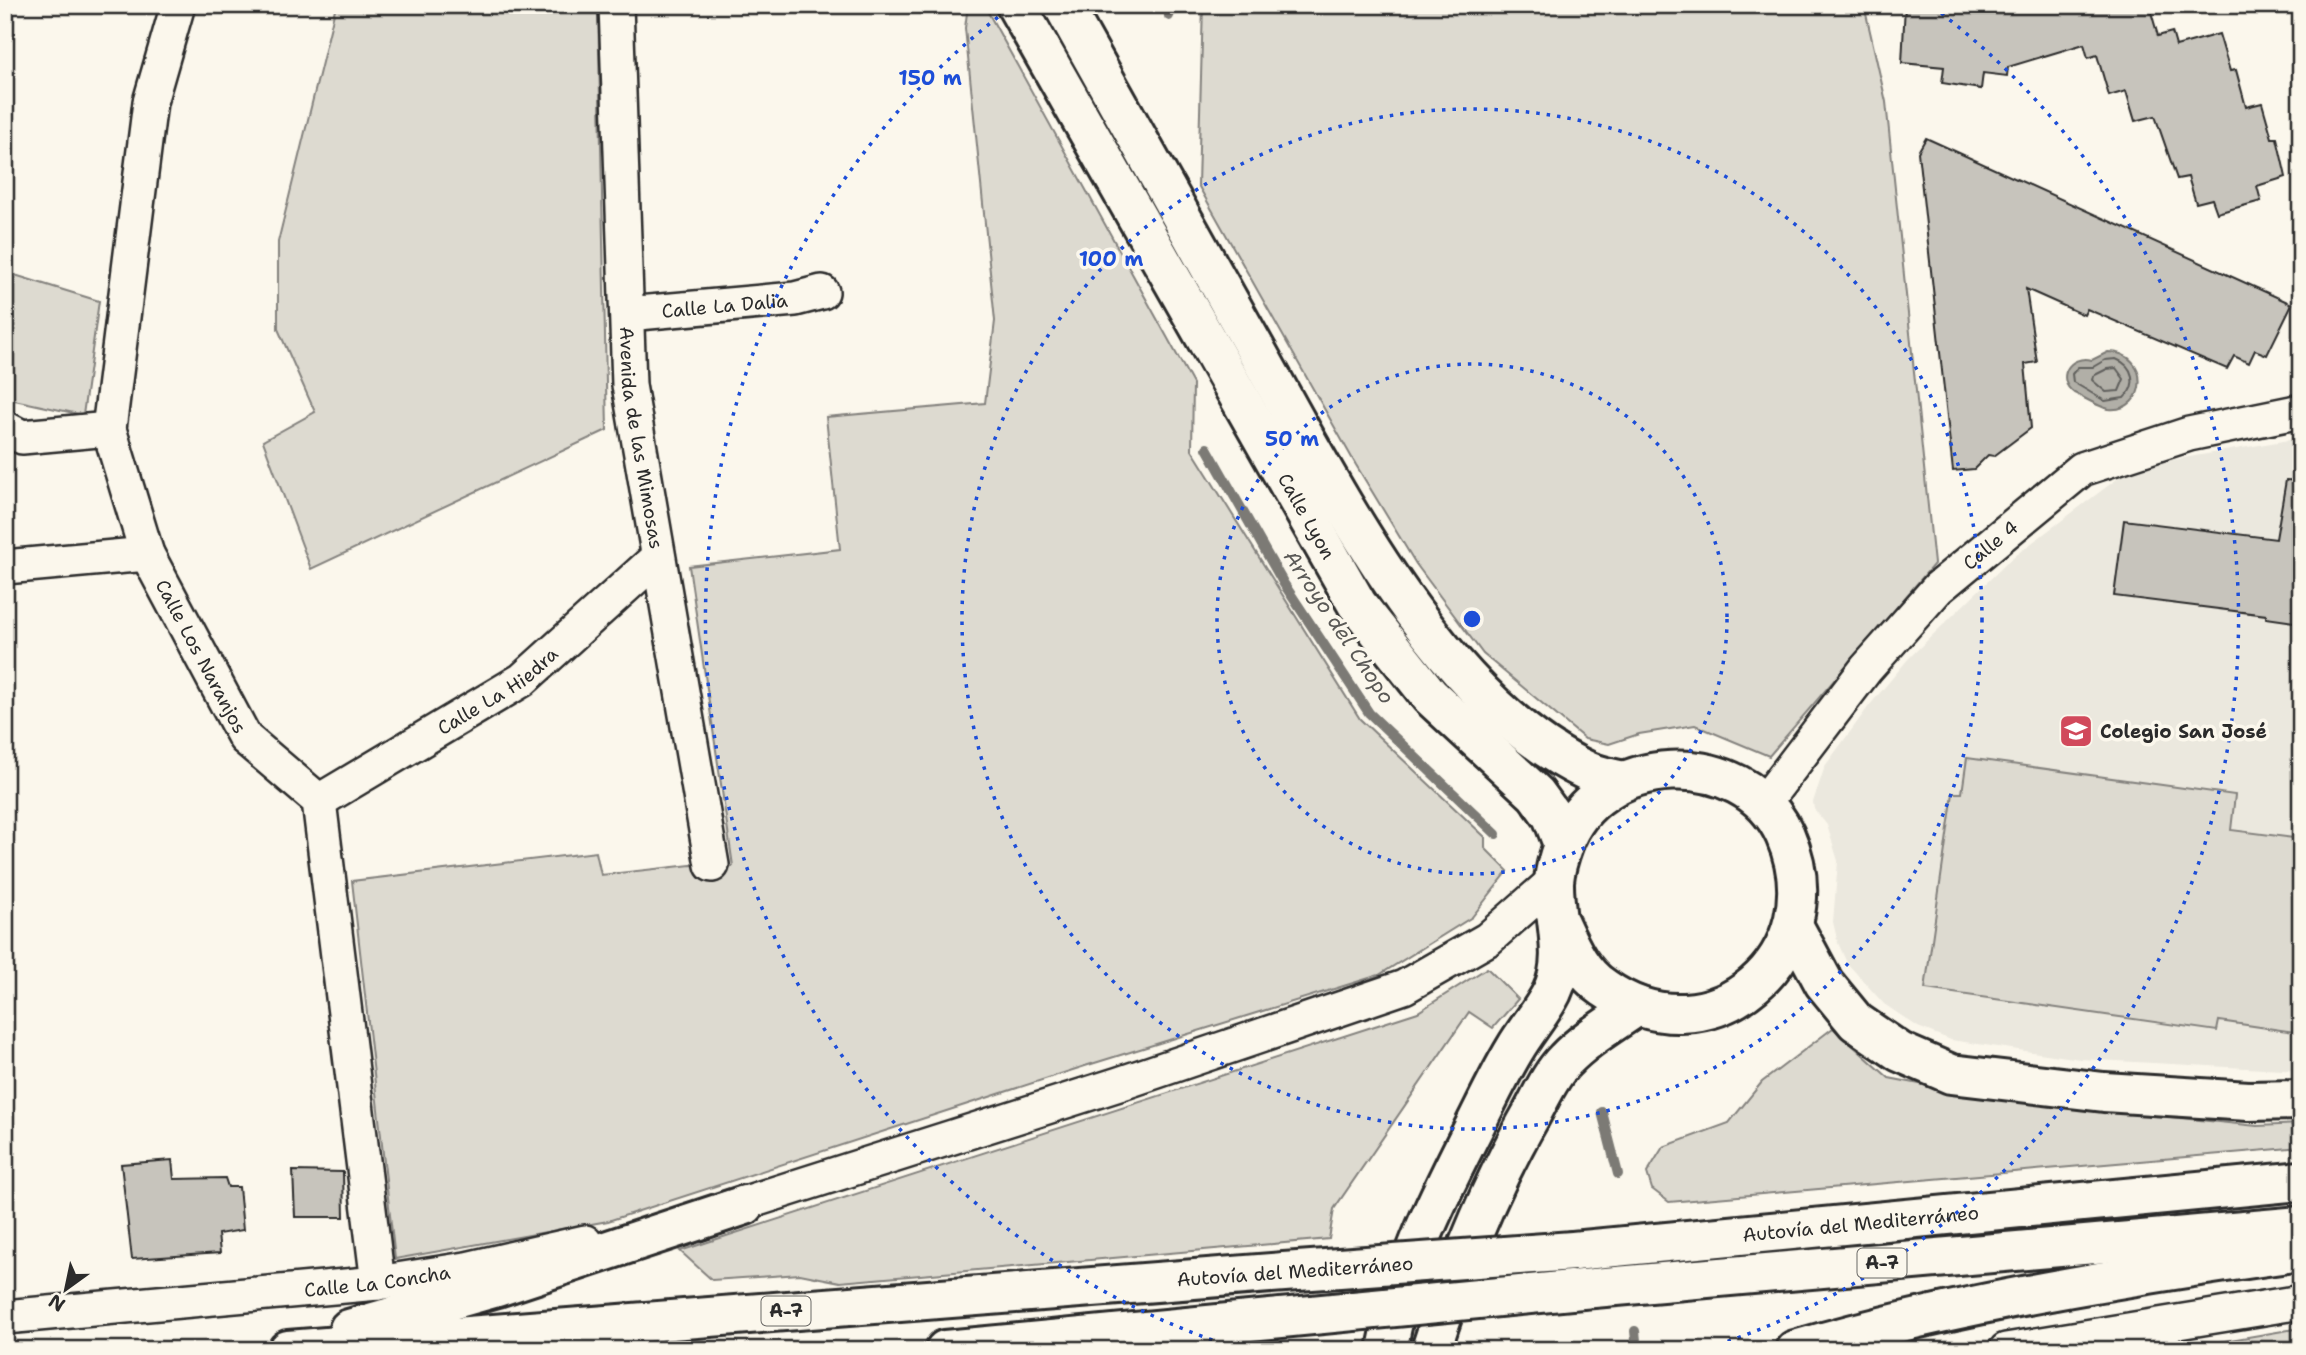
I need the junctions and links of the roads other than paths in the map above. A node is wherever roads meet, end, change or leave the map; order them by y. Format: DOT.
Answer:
graph roads {
  1 [pos="178,5"];
  2 [pos="616,5"];
  3 [pos="1016,5"];
  4 [pos="1063,5"];
  5 [pos="822,292"];
  6 [pos="627,314"];
  7 [pos="2301,411"];
  8 [pos="5,428"];
  9 [pos="109,429"];
  10 [pos="147,554"];
  11 [pos="658,557"];
  12 [pos="5,567"];
  13 [pos="1623,781"];
  14 [pos="319,801"];
  15 [pos="1763,804"];
  16 [pos="1563,844"];
  17 [pos="712,865"];
  18 [pos="1554,881"];
  19 [pos="1559,923"];
  20 [pos="1794,927"];
  21 [pos="1637,1006"];
  22 [pos="2301,1100"];
  23 [pos="2301,1181"];
  24 [pos="745,1205"];
  25 [pos="2301,1226"];
  26 [pos="2301,1251"];
  27 [pos="378,1283"];
  28 [pos="2301,1302"];
  29 [pos="5,1317"];
  30 [pos="275,1350"];
  31 [pos="288,1350"];
  32 [pos="945,1350"];
  33 [pos="1387,1350"];
  34 [pos="1431,1350"];
  35 [pos="1795,1350"];
  36 [pos="2006,1350"];
  1 -- 9 [label="street, Calle Los Naranjos"];
  2 -- 6 [label="street, Avenida de las Mimosas"];
  3 -- 16 [label="main road, Calle Lyon"];
  4 -- 13 [label="main road, Calle Lyon"];
  5 -- 6 [label="street, Calle La Dalia"];
  6 -- 11 [label="street, Avenida de las Mimosas"];
  7 -- 15 [label="street, Calle 4"];
  8 -- 9 [label="street"];
  9 -- 10 [label="street, Calle Los Naranjos"];
  10 -- 12 [label="street"];
  10 -- 14 [label="street, Calle Los Naranjos"];
  11 -- 14 [label="street, Calle La Hiedra"];
  11 -- 17 [label="street, Avenida de las Mimosas"];
  13 -- 15 [label="main road"];
  13 -- 16 [label="main road"];
  14 -- 27 [label="street"];
  15 -- 20 [label="main road"];
  16 -- 18 [label="main road"];
  18 -- 19 [label="main road"];
  18 -- 24 [label="street, Calle La Concha"];
  19 -- 21 [label="main road"];
  19 -- 33 [label="main road"];
  20 -- 21 [label="main road"];
  20 -- 22 [label="main road"];
  21 -- 34 [label="main road"];
  23 -- 31 [label="main road, Autovía del Mediterráneo / A-7, bridge"];
  24 -- 27 [label="street, Calle La Concha"];
  24 -- 30 [label="main road"];
  25 -- 32 [label="main road, A-7, bridge"];
  26 -- 35 [label="main road"];
  27 -- 29 [label="street, Calle La Concha"];
  28 -- 36 [label="street"];
}
